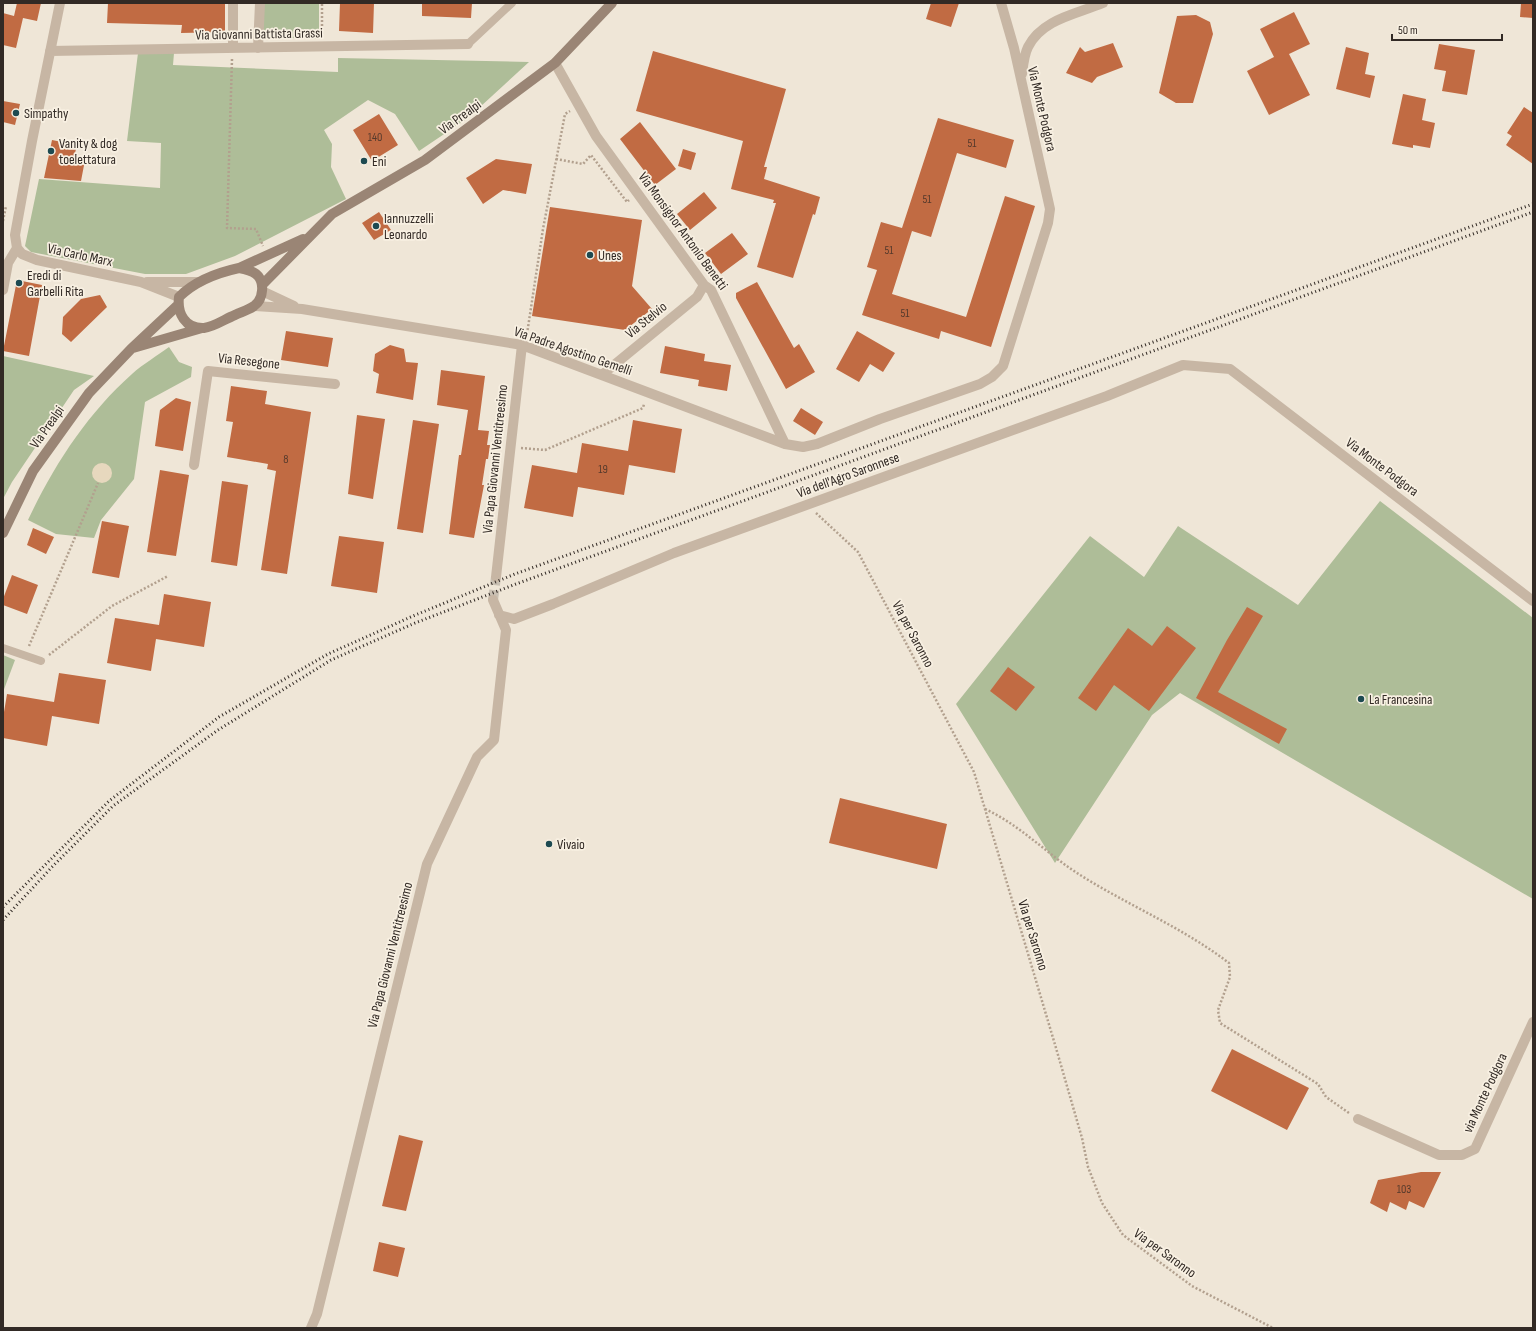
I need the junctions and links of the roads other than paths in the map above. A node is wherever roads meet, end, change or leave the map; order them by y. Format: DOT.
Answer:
graph roads {
  1 [pos="60,3"];
  2 [pos="234,3"];
  3 [pos="260,3"];
  4 [pos="512,3"];
  5 [pos="612,3"];
  6 [pos="1001,3"];
  7 [pos="1101,3"];
  8 [pos="468,44"];
  9 [pos="233,48"];
  10 [pos="258,48"];
  11 [pos="50,51"];
  12 [pos="555,63"];
  13 [pos="1021,80"];
  14 [pos="311,235"];
  15 [pos="17,248"];
  16 [pos="239,268"];
  17 [pos="141,282"];
  18 [pos="199,282"];
  19 [pos="704,285"];
  20 [pos="262,288"];
  21 [pos="3,290"];
  22 [pos="179,301"];
  23 [pos="255,306"];
  24 [pos="302,309"];
  25 [pos="202,328"];
  26 [pos="524,345"];
  27 [pos="131,349"];
  28 [pos="1208,367"];
  29 [pos="602,374"];
  30 [pos="335,384"];
  31 [pos="785,444"];
  32 [pos="803,447"];
  33 [pos="194,465"];
  34 [pos="3,533"];
  35 [pos="496,577"];
  36 [pos="493,600"];
  37 [pos="1533,601"];
  38 [pos="499,615"];
  39 [pos="3,648"];
  40 [pos="41,661"];
  41 [pos="1533,1022"];
  42 [pos="1358,1119"];
  43 [pos="311,1328"];
  1 -- 11 [label="street"];
  2 -- 9 [label="street"];
  3 -- 10 [label="street"];
  4 -- 8 [label="lane"];
  5 -- 12 [label="street, Via Prealpi"];
  6 -- 13 [label="street, Via Monte Podgora"];
  7 -- 13 [label="street"];
  8 -- 10 [label="street, Via Giovanni Battista Grassi"];
  9 -- 10 [label="street, Via Giovanni Battista Grassi"];
  9 -- 11 [label="street, Via Giovanni Battista Grassi"];
  11 -- 15 [label="street"];
  12 -- 14 [label="street, Via Prealpi"];
  12 -- 19 [label="street, Via Monsignor Antonio Benetti"];
  13 -- 32 [label="street, Via Monte Podgora"];
  14 -- 16 [label="street, Via Prealpi"];
  14 -- 20 [label="street, Via Prealpi"];
  15 -- 17 [label="street, Via Carlo Marx"];
  15 -- 21 [label="street"];
  16 -- 18 [label="street, Via Prealpi"];
  16 -- 20 [label="street"];
  17 -- 18 [label="street, Via Carlo Marx"];
  17 -- 22 [label="street, Via Carlo Marx"];
  18 -- 22 [label="street, Via Prealpi"];
  19 -- 29 [label="street, Via Stelvio"];
  19 -- 31 [label="street, Via Monsignor Antonio Benetti"];
  20 -- 23 [label="street, Via Prealpi"];
  20 -- 24 [label="street, Via Padre Agostino Gemelli"];
  22 -- 25 [label="street"];
  22 -- 27 [label="street, Via Prealpi"];
  23 -- 24 [label="street, Via Padre Agostino Gemelli"];
  23 -- 25 [label="street, Via Prealpi"];
  24 -- 26 [label="street, Via Padre Agostino Gemelli"];
  25 -- 27 [label="street, Via Prealpi"];
  26 -- 29 [label="street, Via Padre Agostino Gemelli"];
  26 -- 35 [label="street, Via Papa Giovanni Ventitreesimo"];
  27 -- 34 [label="street, Via Prealpi"];
  28 -- 37 [label="street, Via Monte Podgora"];
  28 -- 38 [label="street, Via dell'Agro Saronnese"];
  29 -- 31 [label="street, Via Padre Agostino Gemelli"];
  30 -- 33 [label="street, Via Resegone"];
  31 -- 32 [label="street, Via Padre Agostino Gemelli"];
  36 -- 38 [label="street, Via Papa Giovanni Ventitreesimo"];
  38 -- 43 [label="street, Via Papa Giovanni Ventitreesimo"];
  39 -- 40 [label="lane"];
  41 -- 42 [label="street, via Monte Podgora"];
}
